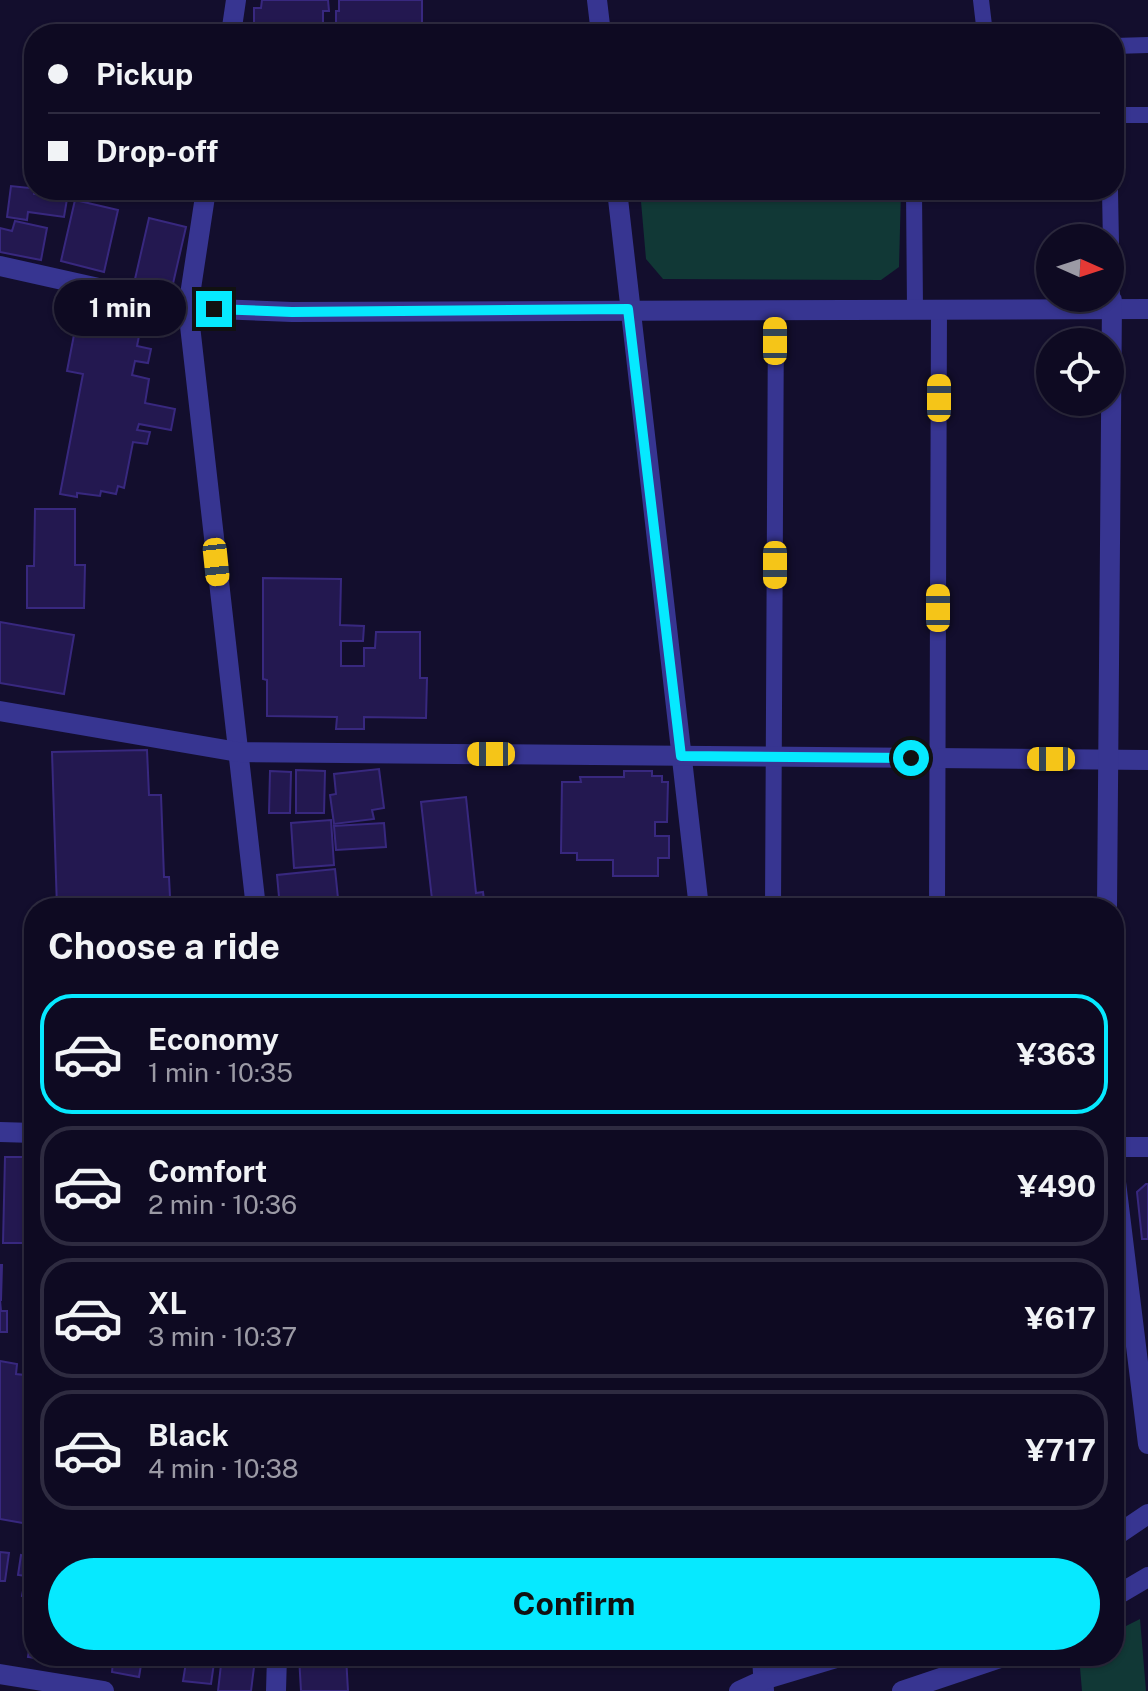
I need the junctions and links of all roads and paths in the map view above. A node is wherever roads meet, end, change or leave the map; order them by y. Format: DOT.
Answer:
graph roads {
  1 [pos="236,0"];
  2 [pos="597,0"];
  3 [pos="981,0"];
  4 [pos="232,24"];
  5 [pos="600,24"];
  6 [pos="984,24"];
  7 [pos="1148,45"];
  8 [pos="1124,46"];
  9 [pos="1124,115"];
  10 [pos="1148,115"];
  11 [pos="204,200"];
  12 [pos="618,200"];
  13 [pos="914,200"];
  14 [pos="1110,200"];
  15 [pos="1111,224"];
  16 [pos="0,266"];
  17 [pos="1036,306"];
  18 [pos="1124,306"];
  19 [pos="188,308"];
  20 [pos="628,309"];
  21 [pos="776,309"];
  22 [pos="915,309"];
  23 [pos="939,309"];
  24 [pos="1148,309"];
  25 [pos="1112,312"];
  26 [pos="0,711"];
  27 [pos="238,752"];
  28 [pos="681,756"];
  29 [pos="774,757"];
  30 [pos="938,758"];
  31 [pos="1108,759"];
  32 [pos="1148,760"];
  33 [pos="255,898"];
  34 [pos="698,898"];
  35 [pos="773,898"];
  36 [pos="937,898"];
  37 [pos="1107,898"];
  38 [pos="0,1132"];
  39 [pos="24,1133"];
  40 [pos="1124,1147"];
  41 [pos="1148,1147"];
  42 [pos="1124,1248"];
  43 [pos="1148,1444"];
  44 [pos="1148,1514"];
  45 [pos="1124,1530"];
  46 [pos="1148,1577"];
  47 [pos="1124,1591"];
  48 [pos="277,1666"];
  49 [pos="816,1666"];
  50 [pos="976,1666"];
  51 [pos="0,1674"];
  52 [pos="31,1685"];
  53 [pos="764,1685"];
  54 [pos="104,1691"];
  55 [pos="276,1691"];
  56 [pos="739,1691"];
  57 [pos="902,1691"];
  1 -- 4 [label="street"];
  2 -- 5 [label="street"];
  3 -- 6 [label="lane"];
  7 -- 8 [label="lane"];
  9 -- 10 [label="lane"];
  11 -- 19 [label="street"];
  12 -- 20 [label="street"];
  13 -- 22 [label="lane"];
  14 -- 15 [label="lane"];
  16 -- 19 [label="street"];
  17 -- 23 [label="street"];
  18 -- 24 [label="street"];
  19 -- 20 [label="street"];
  19 -- 27 [label="street"];
  20 -- 21 [label="street"];
  20 -- 28 [label="street"];
  21 -- 22 [label="street"];
  21 -- 29 [label="lane"];
  22 -- 23 [label="street"];
  23 -- 30 [label="lane"];
  25 -- 31 [label="street"];
  26 -- 27 [label="street"];
  27 -- 28 [label="street"];
  27 -- 33 [label="street"];
  28 -- 29 [label="street"];
  28 -- 34 [label="street"];
  29 -- 30 [label="street"];
  29 -- 35 [label="lane"];
  30 -- 31 [label="street"];
  30 -- 36 [label="lane"];
  31 -- 32 [label="street"];
  31 -- 37 [label="street"];
  38 -- 39 [label="street"];
  40 -- 41 [label="street"];
  42 -- 43 [label="street"];
  44 -- 45 [label="street"];
  46 -- 47 [label="street"];
  48 -- 55 [label="street"];
  49 -- 53 [label="street"];
  50 -- 57 [label="street"];
  51 -- 52 [label="street"];
  52 -- 54 [label="street"];
  53 -- 56 [label="street"];
}
